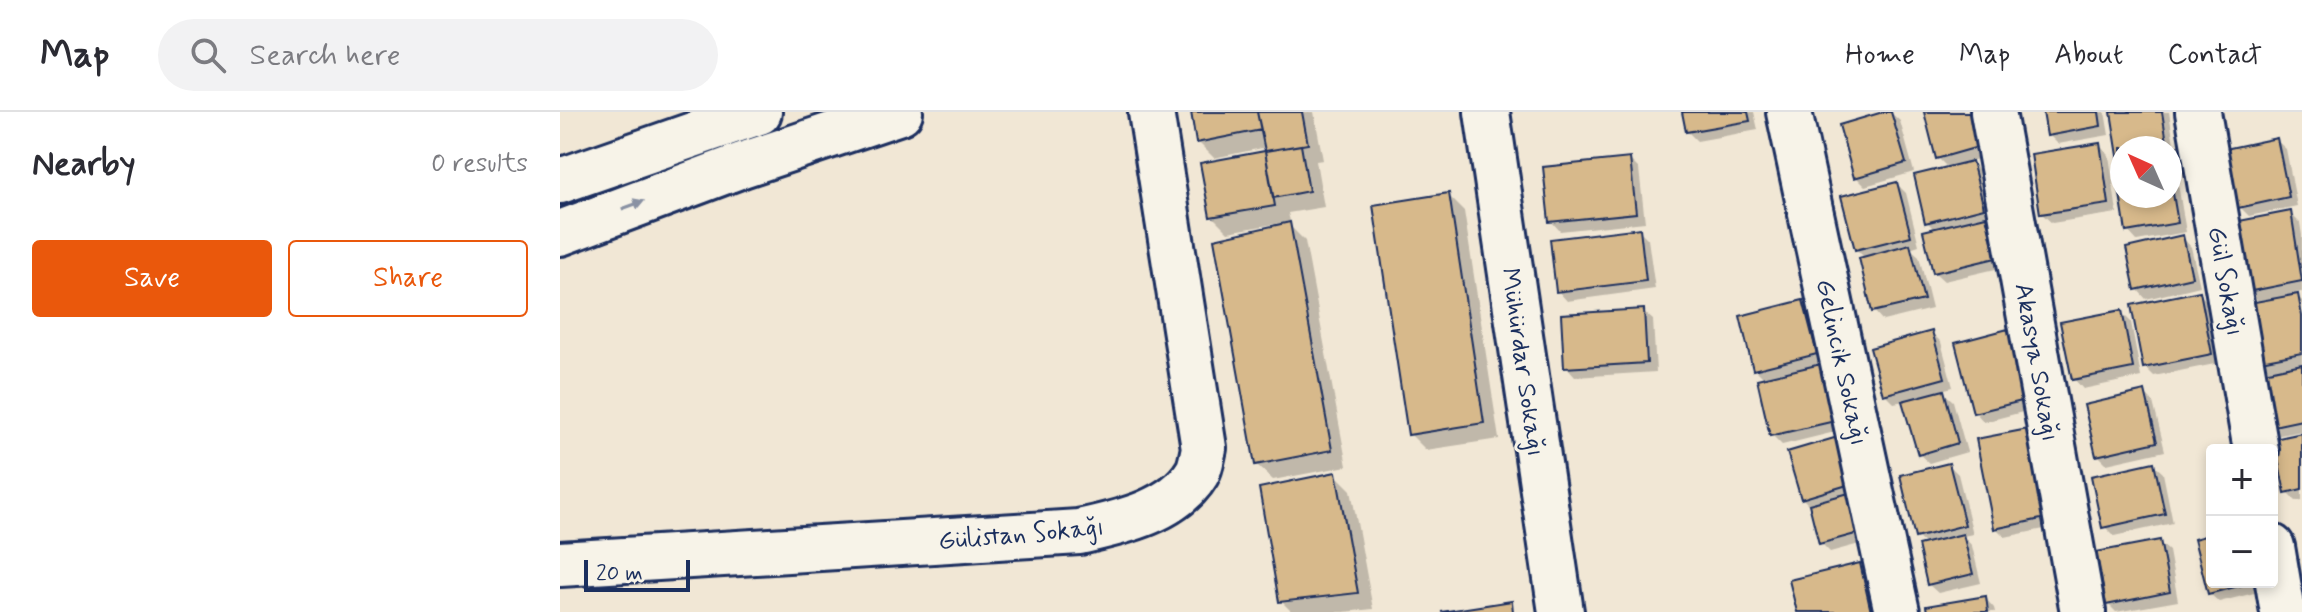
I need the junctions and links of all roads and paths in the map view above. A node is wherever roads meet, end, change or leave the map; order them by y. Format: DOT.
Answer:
graph roads {
  1 [pos="759,112"];
  2 [pos="900,112"];
  3 [pos="1151,112"];
  4 [pos="1487,112"];
  5 [pos="1789,112"];
  6 [pos="1993,112"];
  7 [pos="2198,112"];
  8 [pos="560,181"];
  9 [pos="560,233"];
  10 [pos="2255,444"];
  11 [pos="560,564"];
  12 [pos="2278,582"];
  13 [pos="1561,612"];
  14 [pos="1897,612"];
  15 [pos="2083,612"];
  16 [pos="2283,612"];
  1 -- 8 [label="street"];
  9 -- 2 [label="street, one-way"];
  3 -- 11 [label="street, Gülistan Sokağı"];
  4 -- 13 [label="street, Mühürdar Sokağı"];
  5 -- 14 [label="street, Gelincik Sokağı"];
  6 -- 15 [label="street, Akasya Sokağı"];
  7 -- 10 [label="street, Gül Sokağı"];
  12 -- 16 [label="street"];
}
